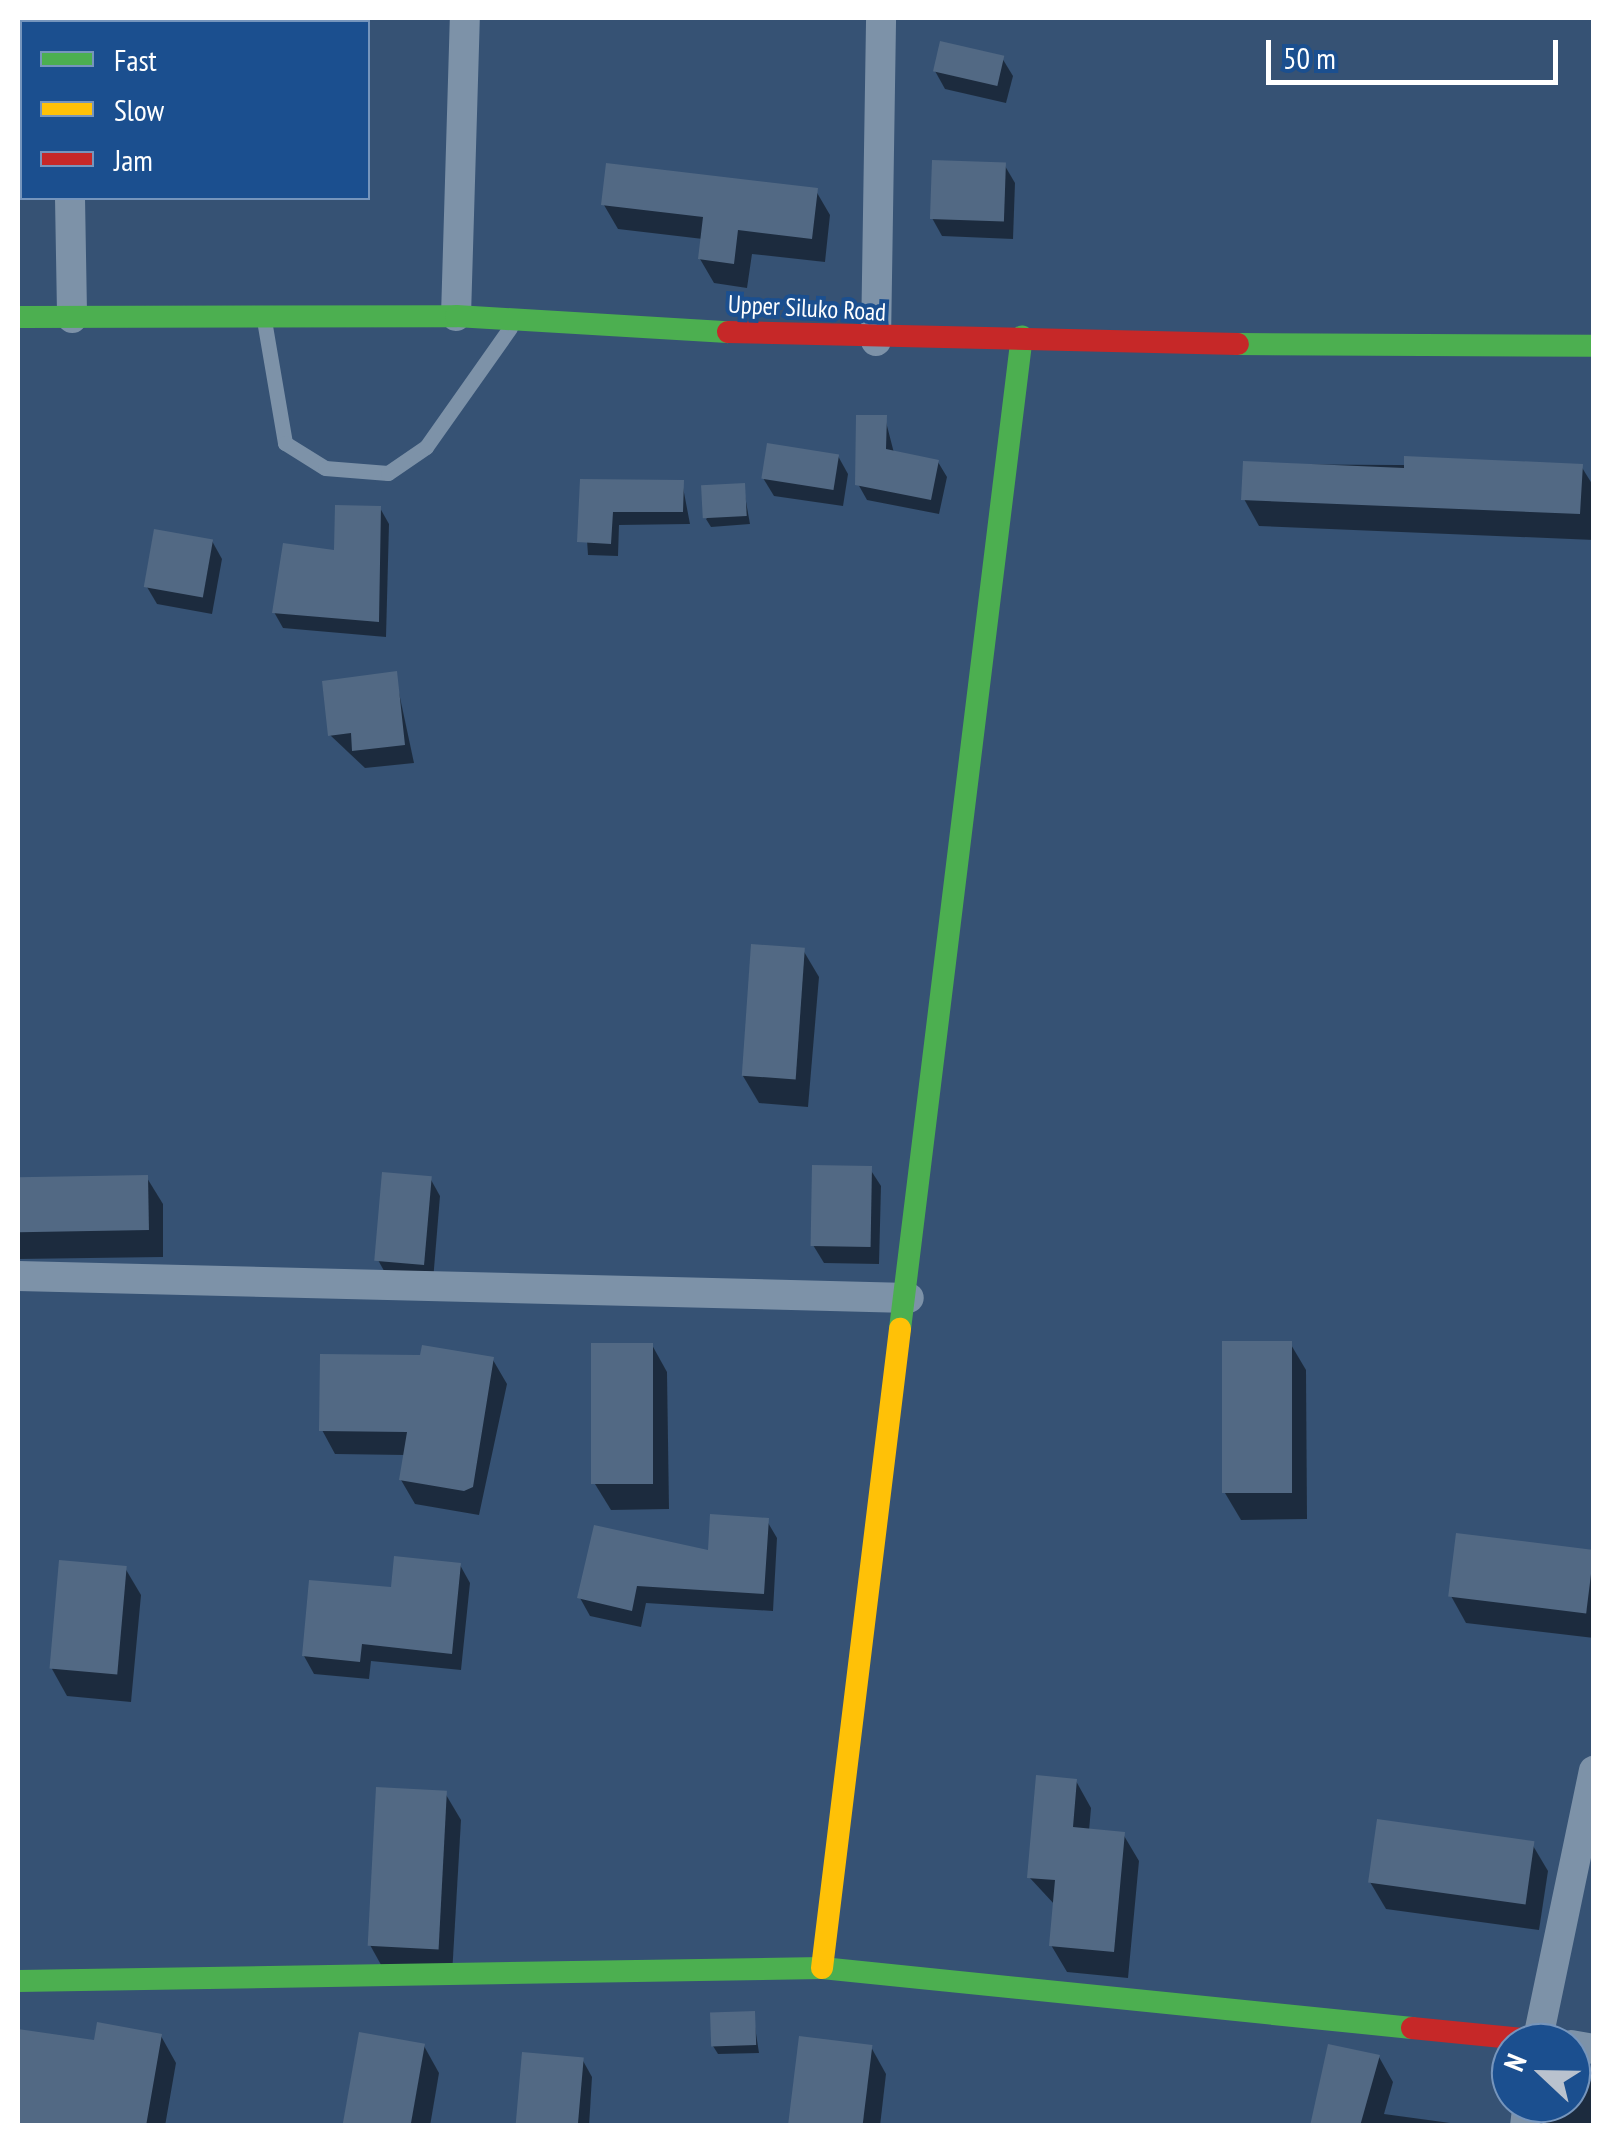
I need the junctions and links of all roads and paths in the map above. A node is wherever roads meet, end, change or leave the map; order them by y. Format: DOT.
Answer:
graph roads {
  1 [pos="465,18"];
  2 [pos="881,18"];
  3 [pos="70,200"];
  4 [pos="264,316"];
  5 [pos="456,316"];
  6 [pos="18,317"];
  7 [pos="72,318"];
  8 [pos="516,320"];
  9 [pos="1022,336"];
  10 [pos="876,341"];
  11 [pos="1594,346"];
  12 [pos="18,1276"];
  13 [pos="909,1298"];
  14 [pos="1594,1771"];
  15 [pos="822,1968"];
  16 [pos="18,1982"];
  17 [pos="1549,2023"];
  18 [pos="1491,2035"];
  1 -- 5 [label="street"];
  2 -- 10 [label="street"];
  3 -- 7 [label="street"];
  4 -- 5 [label="street, Upper Siluko Road"];
  4 -- 7 [label="street, Upper Siluko Road"];
  4 -- 8 [label="lane"];
  5 -- 8 [label="street, Upper Siluko Road"];
  6 -- 7 [label="street, Upper Siluko Road"];
  8 -- 10 [label="street, Upper Siluko Road"];
  9 -- 10 [label="street, Upper Siluko Road"];
  9 -- 11 [label="street, Upper Siluko Road"];
  9 -- 13 [label="street"];
  12 -- 13 [label="street"];
  13 -- 15 [label="street"];
  14 -- 17 [label="street"];
  15 -- 16 [label="street"];
  15 -- 18 [label="street"];
}
